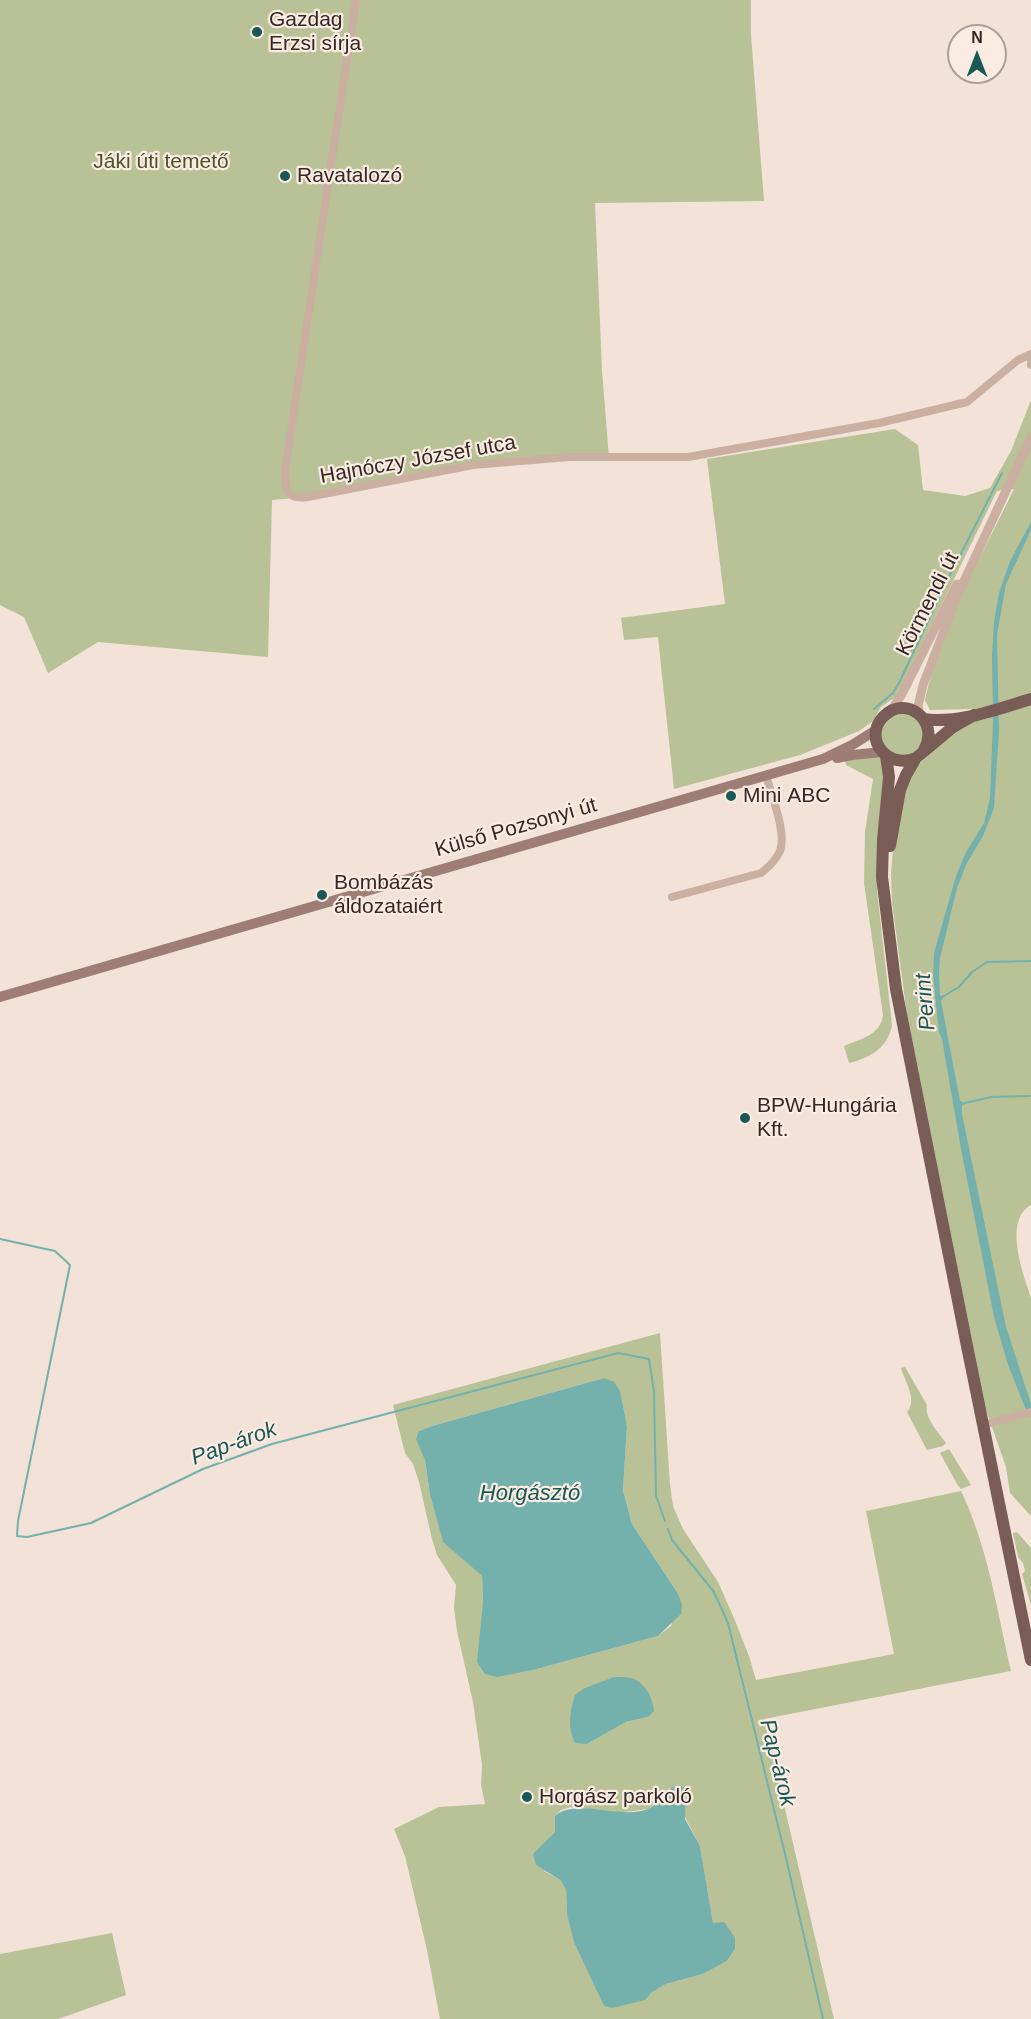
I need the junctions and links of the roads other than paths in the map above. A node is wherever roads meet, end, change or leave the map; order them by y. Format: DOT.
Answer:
graph roads {
  1 [pos="356,0"];
  2 [pos="1031,355"];
  3 [pos="1031,365"];
  4 [pos="1031,437"];
  5 [pos="996,510"];
  6 [pos="1030,699"];
  7 [pos="890,712"];
  8 [pos="974,715"];
  9 [pos="922,717"];
  10 [pos="876,730"];
  11 [pos="884,754"];
  12 [pos="919,754"];
  13 [pos="801,765"];
  14 [pos="766,775"];
  15 [pos="672,897"];
  16 [pos="887,919"];
  17 [pos="0,997"];
  18 [pos="1031,1412"];
  19 [pos="983,1425"];
  20 [pos="1031,1660"];
  1 -- 2 [label="street, Hajnóczy József utca"];
  2 -- 3 [label="street"];
  4 -- 5 [label="street, Körmendi út"];
  5 -- 7 [label="street, Körmendi út"];
  5 -- 9 [label="street, Körmendi út"];
  6 -- 8 [label="main road"];
  7 -- 9 [label="main road"];
  7 -- 10 [label="main road"];
  8 -- 9 [label="main road"];
  8 -- 12 [label="main road"];
  9 -- 12 [label="main road"];
  10 -- 11 [label="main road"];
  10 -- 13 [label="main road"];
  11 -- 12 [label="main road"];
  11 -- 13 [label="main road"];
  11 -- 16 [label="main road"];
  12 -- 16 [label="main road"];
  13 -- 14 [label="main road, Külső Pozsonyi út"];
  14 -- 15 [label="street"];
  14 -- 17 [label="main road, Külső Pozsonyi út"];
  16 -- 19 [label="main road"];
  18 -- 19 [label="street"];
  19 -- 20 [label="main road"];
}
